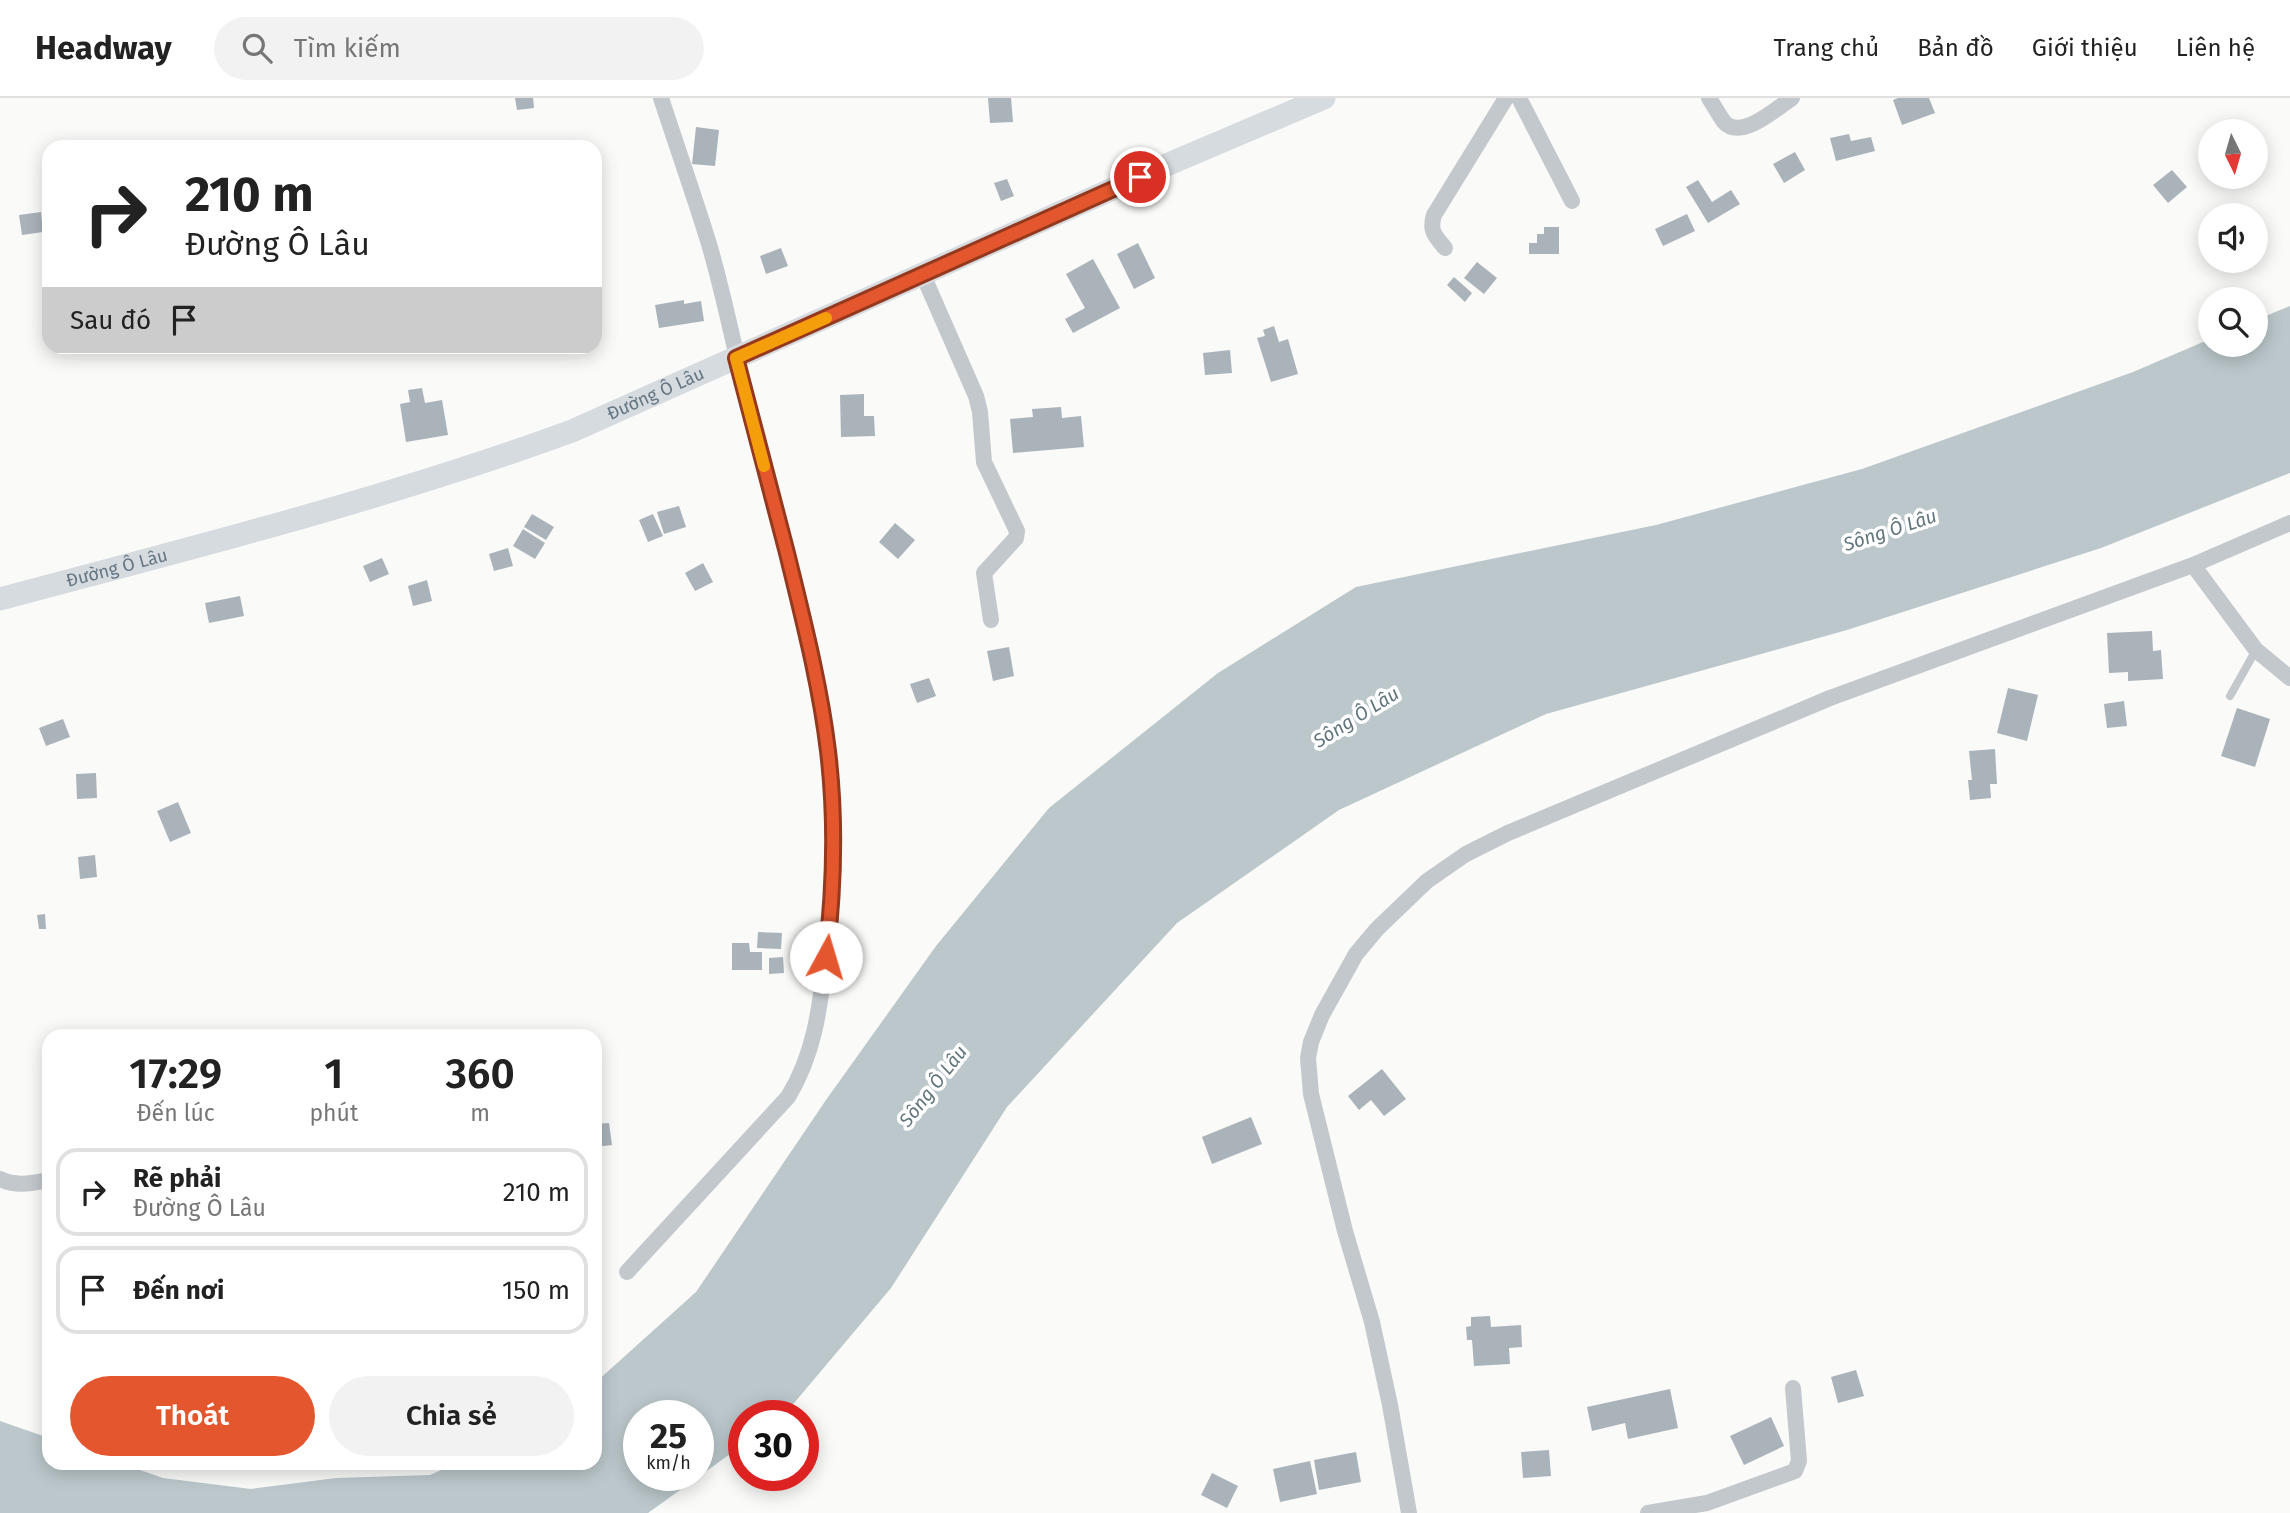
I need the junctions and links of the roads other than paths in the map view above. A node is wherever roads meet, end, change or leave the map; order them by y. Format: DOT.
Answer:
graph roads {
  1 [pos="660,98"];
  2 [pos="1324,98"];
  3 [pos="1506,98"];
  4 [pos="1519,98"];
  5 [pos="1709,98"];
  6 [pos="1792,98"];
  7 [pos="1572,201"];
  8 [pos="1445,248"];
  9 [pos="923,275"];
  10 [pos="736,358"];
  11 [pos="2290,523"];
  12 [pos="2193,565"];
  13 [pos="0,599"];
  14 [pos="991,620"];
  15 [pos="2256,650"];
  16 [pos="2290,678"];
  17 [pos="2230,696"];
  18 [pos="0,1179"];
  19 [pos="42,1181"];
  20 [pos="626,1272"];
  21 [pos="1793,1388"];
  22 [pos="1409,1513"];
  23 [pos="1648,1513"];
  1 -- 10 [label="street"];
  2 -- 9 [label="main road, Đường Ô Lâu"];
  3 -- 8 [label="street"];
  4 -- 7 [label="street"];
  5 -- 6 [label="street"];
  9 -- 10 [label="main road, Đường Ô Lâu"];
  9 -- 14 [label="street"];
  10 -- 13 [label="main road, Đường Ô Lâu"];
  10 -- 20 [label="street"];
  11 -- 12 [label="street"];
  12 -- 15 [label="street"];
  12 -- 22 [label="street"];
  15 -- 16 [label="street"];
  15 -- 17 [label="lane"];
  18 -- 19 [label="street"];
  21 -- 23 [label="street"];
}
